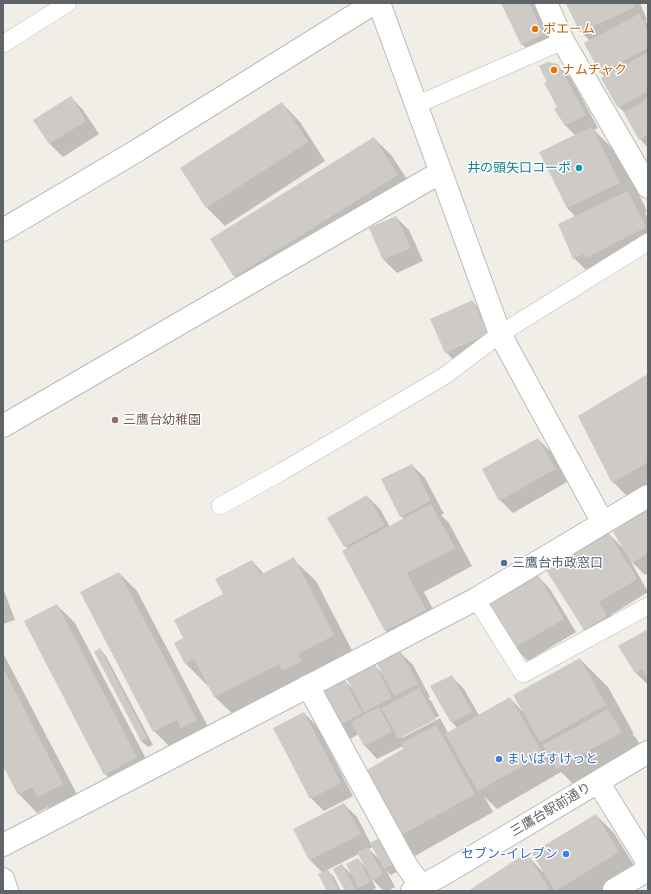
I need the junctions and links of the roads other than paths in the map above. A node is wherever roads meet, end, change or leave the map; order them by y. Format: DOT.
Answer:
graph roads {
  1 [pos="68,3"];
  2 [pos="374,3"];
  3 [pos="380,3"];
  4 [pos="546,3"];
  5 [pos="563,41"];
  6 [pos="3,44"];
  7 [pos="416,105"];
  8 [pos="441,172"];
  9 [pos="648,187"];
  10 [pos="3,230"];
  11 [pos="648,242"];
  12 [pos="500,334"];
  13 [pos="3,426"];
  14 [pos="648,496"];
  15 [pos="220,506"];
  16 [pos="603,523"];
  17 [pos="476,599"];
  18 [pos="648,606"];
  19 [pos="308,686"];
  20 [pos="648,752"];
  21 [pos="598,782"];
  22 [pos="3,845"];
  23 [pos="3,879"];
  24 [pos="420,889"];
  25 [pos="614,890"];
  26 [pos="7,891"];
  1 -- 6 [label="lane"];
  2 -- 10 [label="street"];
  3 -- 7 [label="street"];
  4 -- 5 [label="street"];
  5 -- 7 [label="lane"];
  5 -- 9 [label="street"];
  7 -- 8 [label="street"];
  8 -- 12 [label="street"];
  8 -- 13 [label="street"];
  11 -- 12 [label="lane"];
  12 -- 15 [label="lane"];
  12 -- 16 [label="street"];
  14 -- 16 [label="street"];
  16 -- 17 [label="street"];
  17 -- 18 [label="lane"];
  17 -- 19 [label="street"];
  19 -- 22 [label="street"];
  19 -- 24 [label="street"];
  20 -- 21 [label="street, 三鷹台駅前通り"];
  21 -- 24 [label="street, 三鷹台駅前通り"];
  21 -- 25 [label="street"];
  23 -- 26 [label="street"];
}
